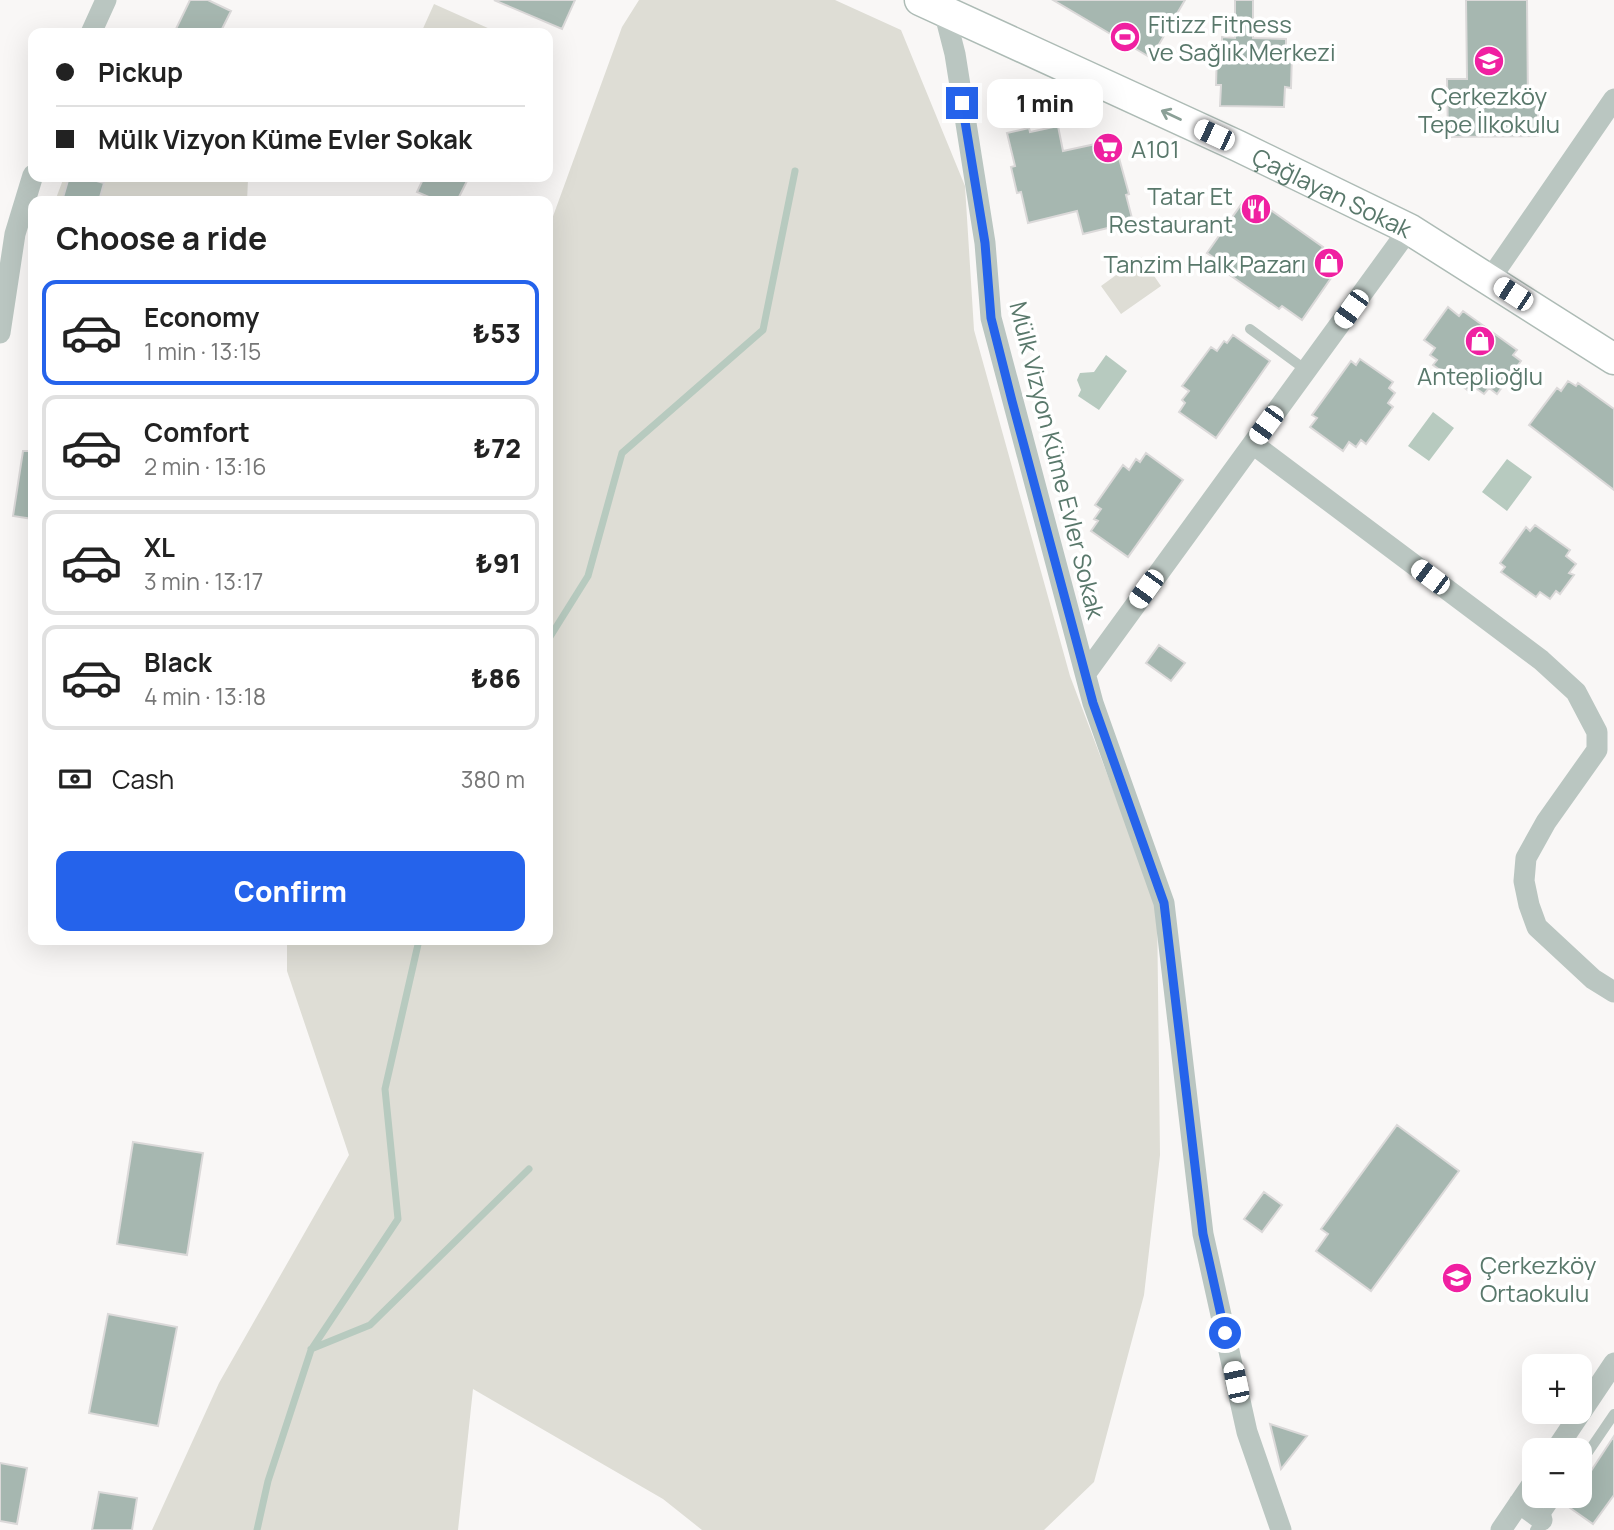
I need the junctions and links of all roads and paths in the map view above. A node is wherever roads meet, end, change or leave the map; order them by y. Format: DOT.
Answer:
graph roads {
  1 [pos="106,0"];
  2 [pos="936,4"];
  3 [pos="93,28"];
  4 [pos="1613,103"];
  5 [pos="30,182"];
  6 [pos="1409,229"];
  7 [pos="8,231"];
  8 [pos="1490,279"];
  9 [pos="1250,329"];
  10 [pos="0,333"];
  11 [pos="1614,359"];
  12 [pos="1306,370"];
  13 [pos="1252,444"];
  14 [pos="1086,673"];
  15 [pos="1614,992"];
  16 [pos="1614,1363"];
  17 [pos="1614,1414"];
  18 [pos="1564,1438"];
  19 [pos="1592,1446"];
  20 [pos="1522,1499"];
  21 [pos="1519,1503"];
  22 [pos="1550,1508"];
  23 [pos="1539,1525"];
  24 [pos="1281,1530"];
  25 [pos="1502,1530"];
  1 -- 3 [label="street"];
  6 -- 2 [label="street, Çağlayan Sokak, one-way"];
  2 -- 14 [label="street, Mülk Vizyon Küme Evler Sokak"];
  4 -- 8 [label="street"];
  5 -- 7 [label="street"];
  6 -- 8 [label="street, Çağlayan Sokak"];
  6 -- 12 [label="street"];
  7 -- 10 [label="street"];
  8 -- 11 [label="street, Çağlayan Sokak"];
  9 -- 12 [label="lane"];
  12 -- 13 [label="street"];
  13 -- 14 [label="street"];
  13 -- 15 [label="street"];
  14 -- 24 [label="street, Mülk Vizyon Küme Evler Sokak"];
  16 -- 18 [label="street"];
  17 -- 19 [label="lane"];
  20 -- 21 [label="street"];
  21 -- 23 [label="street"];
  21 -- 25 [label="street"];
  22 -- 23 [label="lane"];
}
